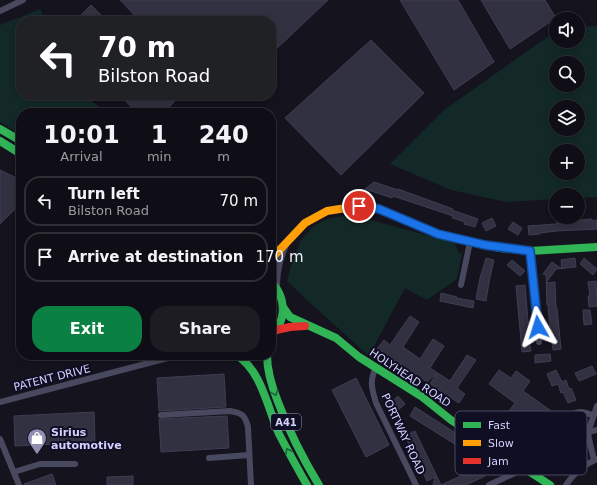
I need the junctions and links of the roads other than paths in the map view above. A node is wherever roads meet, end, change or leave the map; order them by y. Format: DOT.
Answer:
graph roads {
  1 [pos="23,0"];
  2 [pos="0,11"];
  3 [pos="0,129"];
  4 [pos="16,138"];
  5 [pos="0,141"];
  6 [pos="16,151"];
  7 [pos="288,240"];
  8 [pos="470,242"];
  9 [pos="597,247"];
  10 [pos="530,251"];
  11 [pos="276,253"];
  12 [pos="276,279"];
  13 [pos="461,285"];
  14 [pos="276,288"];
  15 [pos="283,307"];
  16 [pos="276,328"];
  17 [pos="316,329"];
  18 [pos="276,332"];
  19 [pos="539,342"];
  20 [pos="160,360"];
  21 [pos="243,360"];
  22 [pos="266,360"];
  23 [pos="376,368"];
  24 [pos="0,402"];
  25 [pos="597,406"];
  26 [pos="587,414"];
  27 [pos="161,415"];
  28 [pos="593,415"];
  29 [pos="455,423"];
  30 [pos="597,430"];
  31 [pos="588,432"];
  32 [pos="0,439"];
  33 [pos="249,455"];
  34 [pos="209,458"];
  35 [pos="596,460"];
  36 [pos="75,464"];
  37 [pos="14,472"];
  38 [pos="510,475"];
  39 [pos="535,475"];
  40 [pos="574,475"];
  41 [pos="19,485"];
  42 [pos="251,485"];
  43 [pos="307,485"];
  44 [pos="319,485"];
  45 [pos="416,485"];
  46 [pos="489,485"];
  47 [pos="550,485"];
  48 [pos="566,485"];
  1 -- 2 [label="street"];
  3 -- 4 [label="main road"];
  5 -- 6 [label="main road"];
  7 -- 8 [label="main road"];
  7 -- 11 [label="main road"];
  7 -- 12 [label="street"];
  8 -- 10 [label="main road"];
  8 -- 13 [label="street"];
  9 -- 10 [label="main road"];
  10 -- 19 [label="street"];
  14 -- 15 [label="main road"];
  15 -- 16 [label="main road"];
  15 -- 17 [label="main road, HOLYHEAD ROAD"];
  17 -- 18 [label="main road"];
  17 -- 23 [label="main road, HOLYHEAD ROAD"];
  20 -- 24 [label="street, PATENT DRIVE"];
  43 -- 21 [label="main road, A41, one-way"];
  22 -- 44 [label="main road, A41, one-way"];
  23 -- 29 [label="main road, HOLYHEAD ROAD"];
  23 -- 45 [label="street, PORTWAY ROAD"];
  25 -- 28 [label="street"];
  26 -- 28 [label="street"];
  27 -- 33 [label="street"];
  28 -- 31 [label="street"];
  30 -- 31 [label="street"];
  31 -- 35 [label="street"];
  32 -- 37 [label="street"];
  33 -- 34 [label="street"];
  33 -- 42 [label="street"];
  36 -- 37 [label="street"];
  37 -- 41 [label="street"];
  38 -- 46 [label="street"];
  39 -- 47 [label="main road, HOLYHEAD ROAD"];
  40 -- 48 [label="street"];
}
